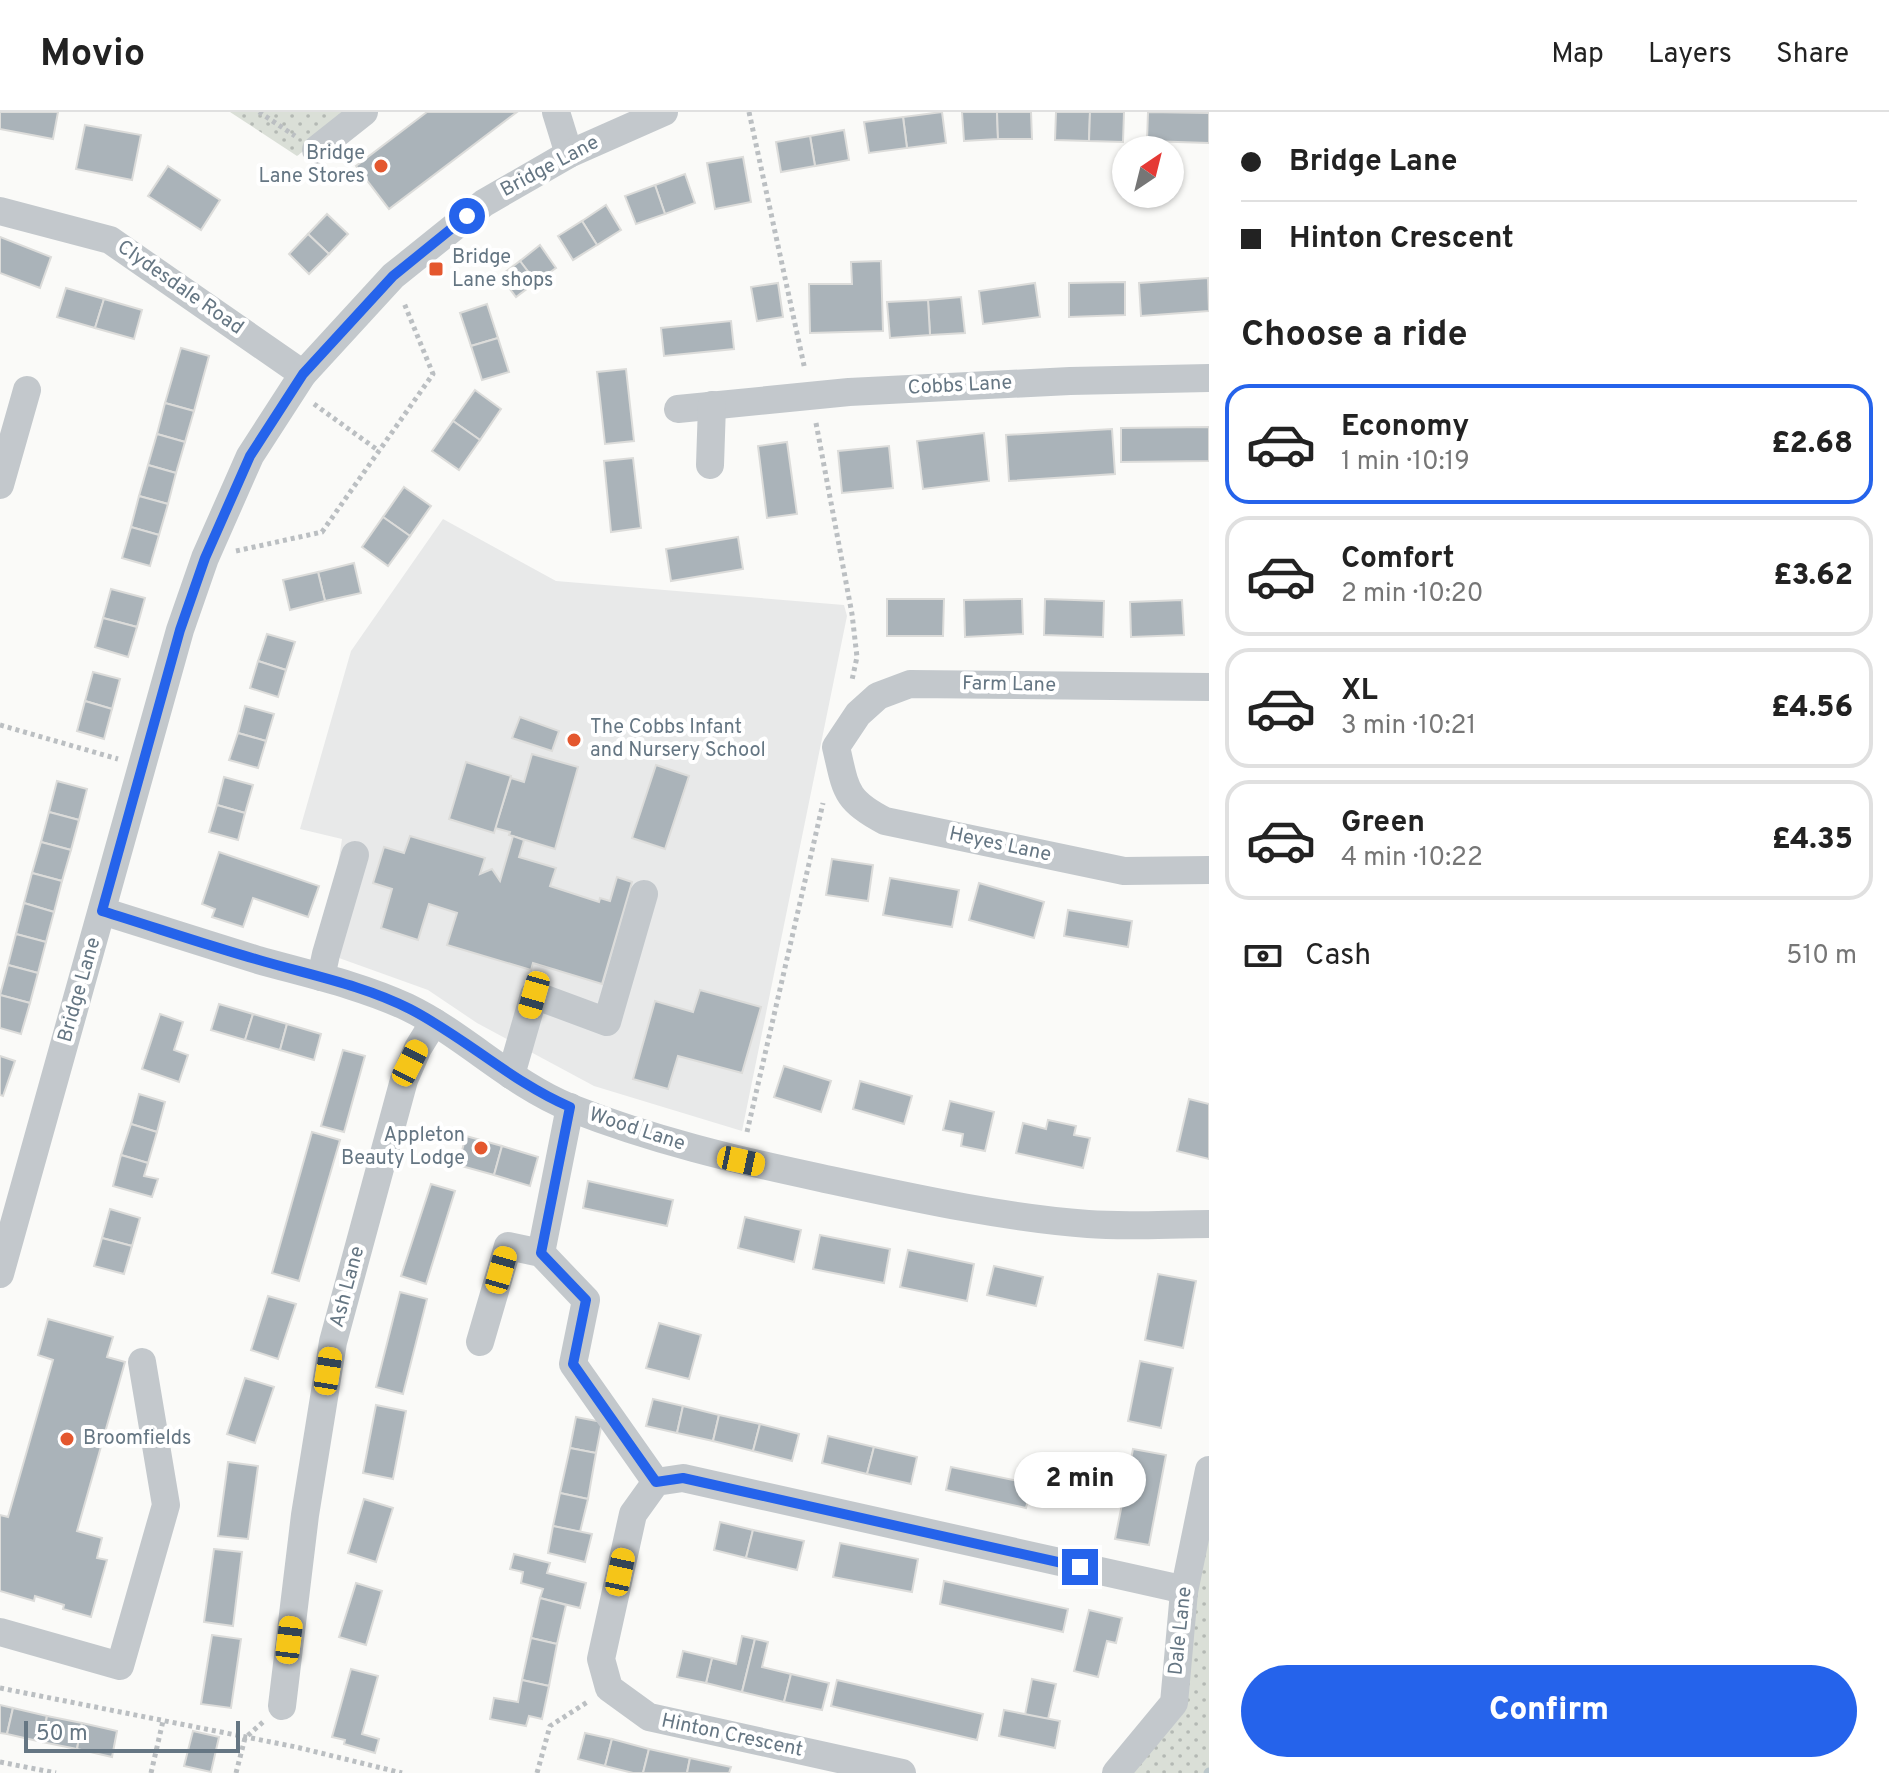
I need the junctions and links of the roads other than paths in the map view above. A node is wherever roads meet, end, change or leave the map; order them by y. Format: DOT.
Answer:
graph roads {
  1 [pos="364,112"];
  2 [pos="556,112"];
  3 [pos="664,112"];
  4 [pos="316,150"];
  5 [pos="569,154"];
  6 [pos="0,211"];
  7 [pos="1209,378"];
  8 [pos="298,382"];
  9 [pos="27,390"];
  10 [pos="712,405"];
  11 [pos="678,409"];
  12 [pos="710,465"];
  13 [pos="0,485"];
  14 [pos="1209,687"];
  15 [pos="836,747"];
  16 [pos="355,855"];
  17 [pos="1209,870"];
  18 [pos="644,894"];
  19 [pos="102,911"];
  20 [pos="321,977"];
  21 [pos="434,1022"];
  22 [pos="511,1075"];
  23 [pos="570,1107"];
  24 [pos="1209,1224"];
  25 [pos="541,1253"];
  26 [pos="0,1274"];
  27 [pos="480,1342"];
  28 [pos="142,1362"];
  29 [pos="1209,1470"];
  30 [pos="656,1482"];
  31 [pos="1184,1592"];
  32 [pos="0,1632"];
  33 [pos="282,1706"];
  34 [pos="902,1773"];
  35 [pos="1116,1773"];
  1 -- 4 [label="street"];
  2 -- 5 [label="street"];
  3 -- 5 [label="street, Bridge Lane"];
  5 -- 8 [label="street, Bridge Lane"];
  6 -- 8 [label="street, Clydesdale Road"];
  7 -- 10 [label="street, Cobbs Lane"];
  8 -- 19 [label="street, Bridge Lane"];
  9 -- 13 [label="street"];
  10 -- 11 [label="street, Cobbs Lane"];
  10 -- 12 [label="street"];
  14 -- 15 [label="street, Farm Lane"];
  15 -- 17 [label="street, Heyes Lane"];
  16 -- 20 [label="street"];
  18 -- 22 [label="street"];
  19 -- 20 [label="street, Wood Lane"];
  19 -- 26 [label="street, Bridge Lane"];
  20 -- 21 [label="street, Wood Lane"];
  21 -- 22 [label="street, Wood Lane"];
  21 -- 33 [label="street, Ash Lane"];
  22 -- 23 [label="street, Wood Lane"];
  23 -- 24 [label="street, Wood Lane"];
  23 -- 25 [label="street"];
  25 -- 27 [label="street"];
  25 -- 30 [label="street"];
  28 -- 32 [label="street"];
  29 -- 31 [label="street, Dale Lane"];
  30 -- 31 [label="street"];
  30 -- 34 [label="street, Hinton Crescent"];
  31 -- 35 [label="street, Dale Lane"];
}
